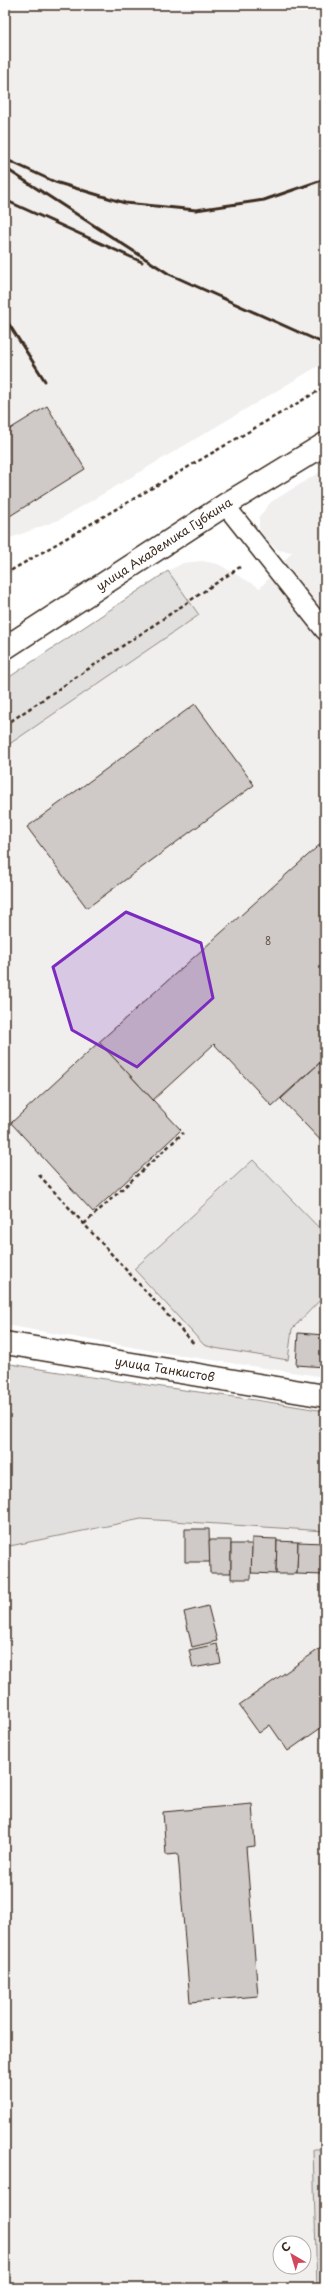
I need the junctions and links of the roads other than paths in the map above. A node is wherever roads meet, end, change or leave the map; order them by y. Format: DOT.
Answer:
graph roads {
  1 [pos="325,444"];
  2 [pos="225,505"];
  3 [pos="325,631"];
  4 [pos="5,648"];
  5 [pos="5,1343"];
  6 [pos="325,1396"];
  1 -- 2 [label="street, улица Академика Губкина"];
  2 -- 3 [label="lane"];
  2 -- 4 [label="street, улица Академика Губкина"];
  5 -- 6 [label="street, улица Танкистов"];
}
